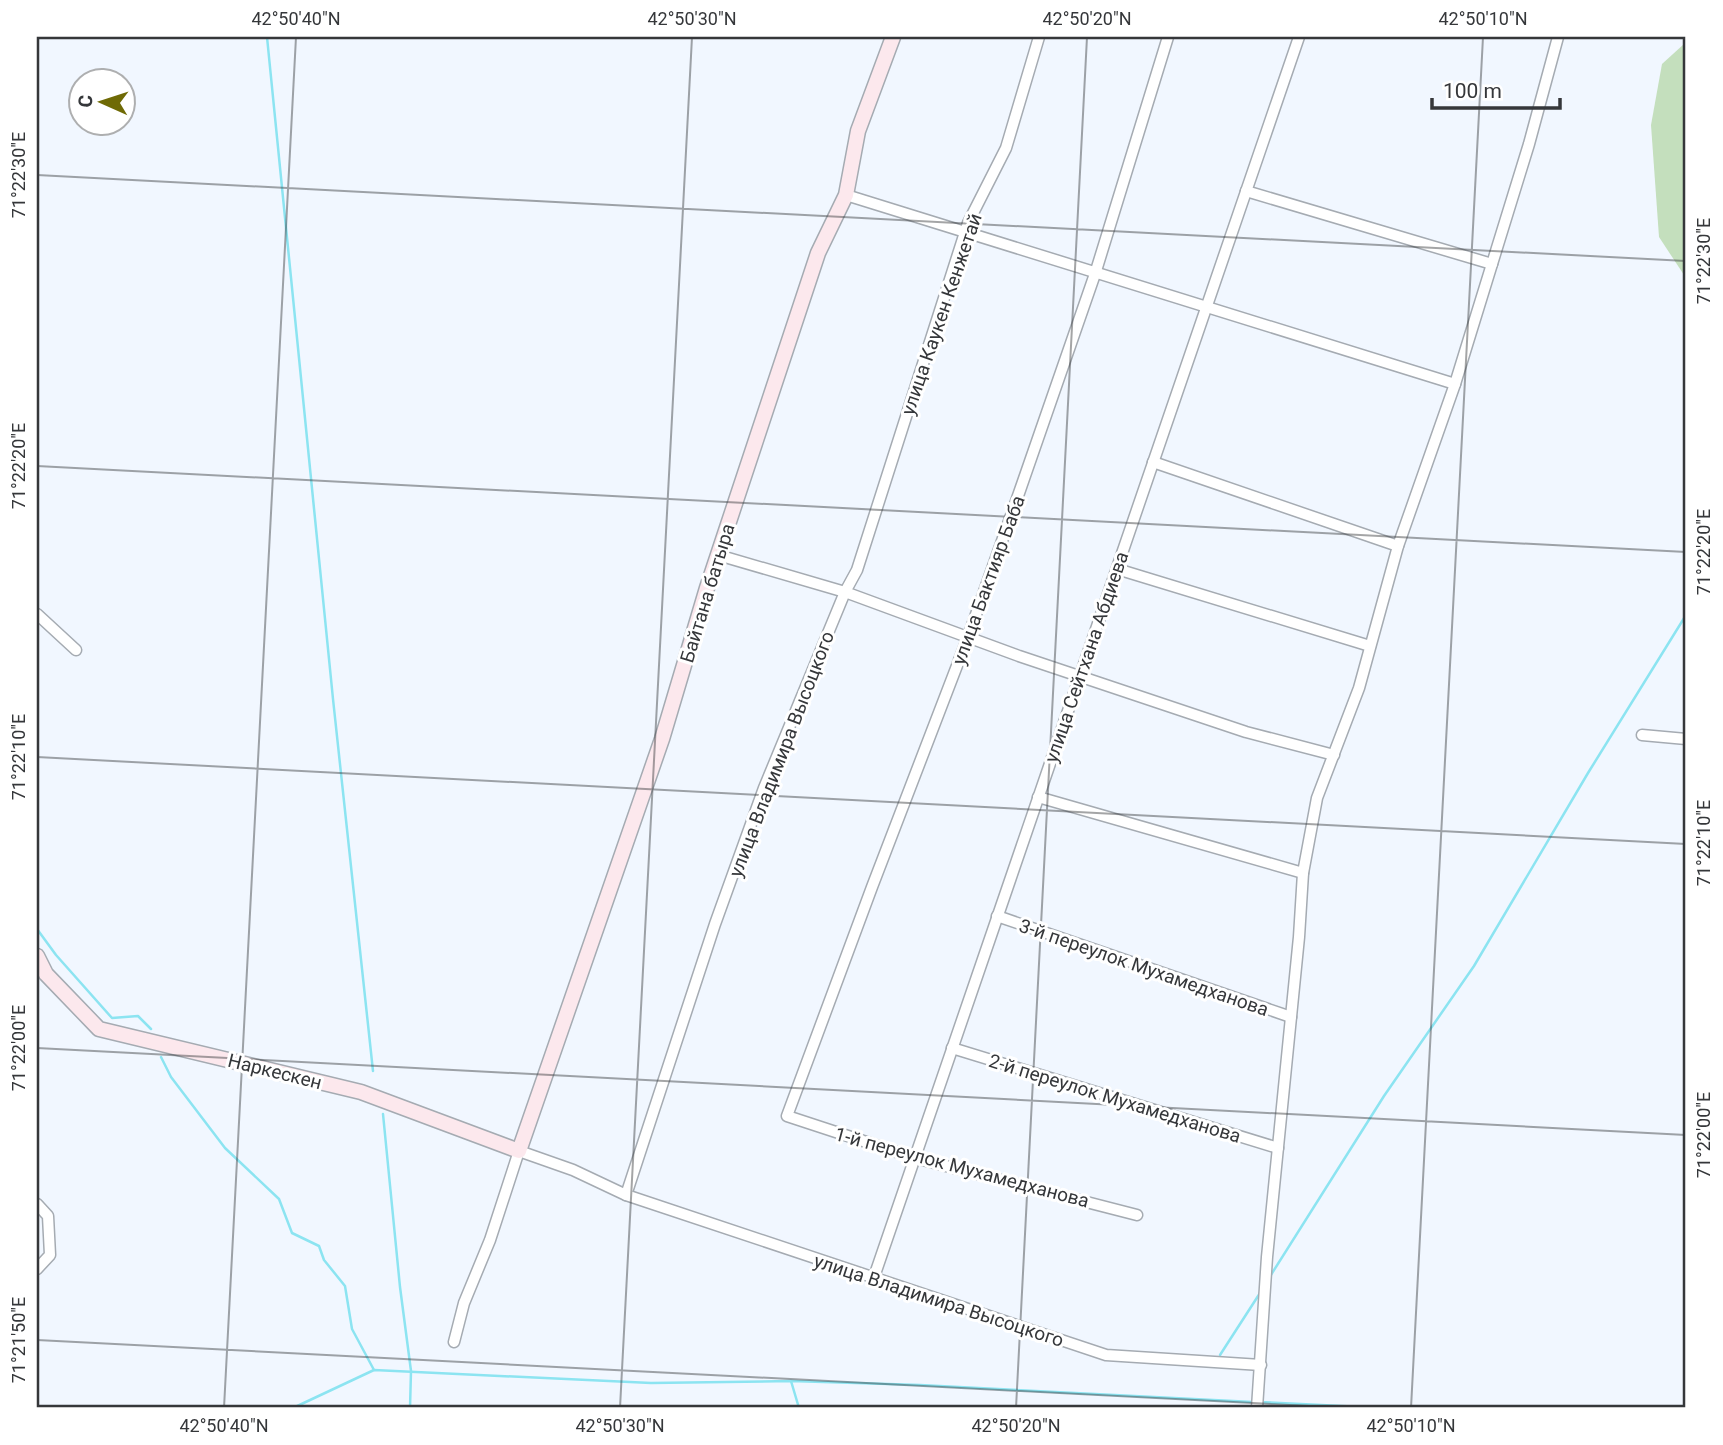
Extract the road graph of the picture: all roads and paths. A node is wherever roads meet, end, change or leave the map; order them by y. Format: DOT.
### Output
graph roads {
  1 [pos="893,37"];
  2 [pos="1039,37"];
  3 [pos="1168,37"];
  4 [pos="1299,37"];
  5 [pos="1558,37"];
  6 [pos="1246,191"];
  7 [pos="846,195"];
  8 [pos="965,233"];
  9 [pos="1492,264"];
  10 [pos="1095,274"];
  11 [pos="1206,308"];
  12 [pos="1455,384"];
  13 [pos="1153,462"];
  14 [pos="1398,547"];
  15 [pos="718,555"];
  16 [pos="1117,569"];
  17 [pos="845,592"];
  18 [pos="37,614"];
  19 [pos="968,637"];
  20 [pos="1370,646"];
  21 [pos="76,650"];
  22 [pos="1079,677"];
  23 [pos="1642,736"];
  24 [pos="1686,738"];
  25 [pos="1334,755"];
  26 [pos="1038,797"];
  27 [pos="1303,873"];
  28 [pos="997,916"];
  29 [pos="37,956"];
  30 [pos="42,978"];
  31 [pos="1291,1017"];
  32 [pos="952,1048"];
  33 [pos="788,1116"];
  34 [pos="1278,1148"];
  35 [pos="519,1151"];
  36 [pos="915,1157"];
  37 [pos="626,1195"];
  38 [pos="37,1204"];
  39 [pos="1137,1215"];
  40 [pos="37,1269"];
  41 [pos="874,1277"];
  42 [pos="454,1342"];
  43 [pos="1261,1365"];
  44 [pos="1257,1408"];
  1 -- 7 [label="street, Байтана батыра"];
  2 -- 8 [label="street, улица Каукен Кенжетай"];
  3 -- 10 [label="street, улица Бактияр Баба"];
  4 -- 6 [label="street, улица Сейтхана Абдиева"];
  5 -- 9 [label="street"];
  6 -- 9 [label="street"];
  6 -- 11 [label="street, улица Сейтхана Абдиева"];
  7 -- 8 [label="street"];
  7 -- 15 [label="street, Байтана батыра"];
  8 -- 10 [label="street"];
  8 -- 17 [label="street, улица Каукен Кенжетай"];
  9 -- 12 [label="street"];
  10 -- 11 [label="street"];
  10 -- 19 [label="street, улица Бактияр Баба"];
  11 -- 12 [label="street"];
  11 -- 13 [label="street, улица Сейтхана Абдиева"];
  12 -- 14 [label="street"];
  13 -- 14 [label="street"];
  13 -- 16 [label="street, улица Сейтхана Абдиева"];
  14 -- 20 [label="street"];
  15 -- 17 [label="street"];
  15 -- 35 [label="street, Байтана батыра"];
  16 -- 20 [label="street"];
  16 -- 22 [label="street, улица Сейтхана Абдиева"];
  17 -- 19 [label="street"];
  17 -- 37 [label="street, улица Владимира Высоцкого"];
  18 -- 21 [label="street"];
  19 -- 22 [label="street"];
  19 -- 33 [label="street, улица Бактияр Баба"];
  20 -- 25 [label="street"];
  22 -- 25 [label="street"];
  22 -- 26 [label="street, улица Сейтхана Абдиева"];
  23 -- 24 [label="street"];
  25 -- 27 [label="street"];
  26 -- 27 [label="street"];
  26 -- 28 [label="street, улица Сейтхана Абдиева"];
  27 -- 31 [label="street"];
  28 -- 31 [label="street, 3-й переулок Мухамедханова"];
  28 -- 32 [label="street, улица Сейтхана Абдиева"];
  29 -- 30 [label="street, Наркескен"];
  30 -- 35 [label="street, Наркескен"];
  31 -- 34 [label="street"];
  32 -- 34 [label="street, 2-й переулок Мухамедханова"];
  32 -- 36 [label="street, улица Сейтхана Абдиева"];
  33 -- 36 [label="street, 1-й переулок Мухамедханова"];
  34 -- 43 [label="street"];
  35 -- 37 [label="street, улица Владимира Высоцкого"];
  35 -- 42 [label="street"];
  36 -- 39 [label="street, 1-й переулок Мухамедханова"];
  36 -- 41 [label="street, улица Сейтхана Абдиева"];
  37 -- 41 [label="street, улица Владимира Высоцкого"];
  38 -- 40 [label="street"];
  41 -- 43 [label="street, улица Владимира Высоцкого"];
  43 -- 44 [label="street"];
}
